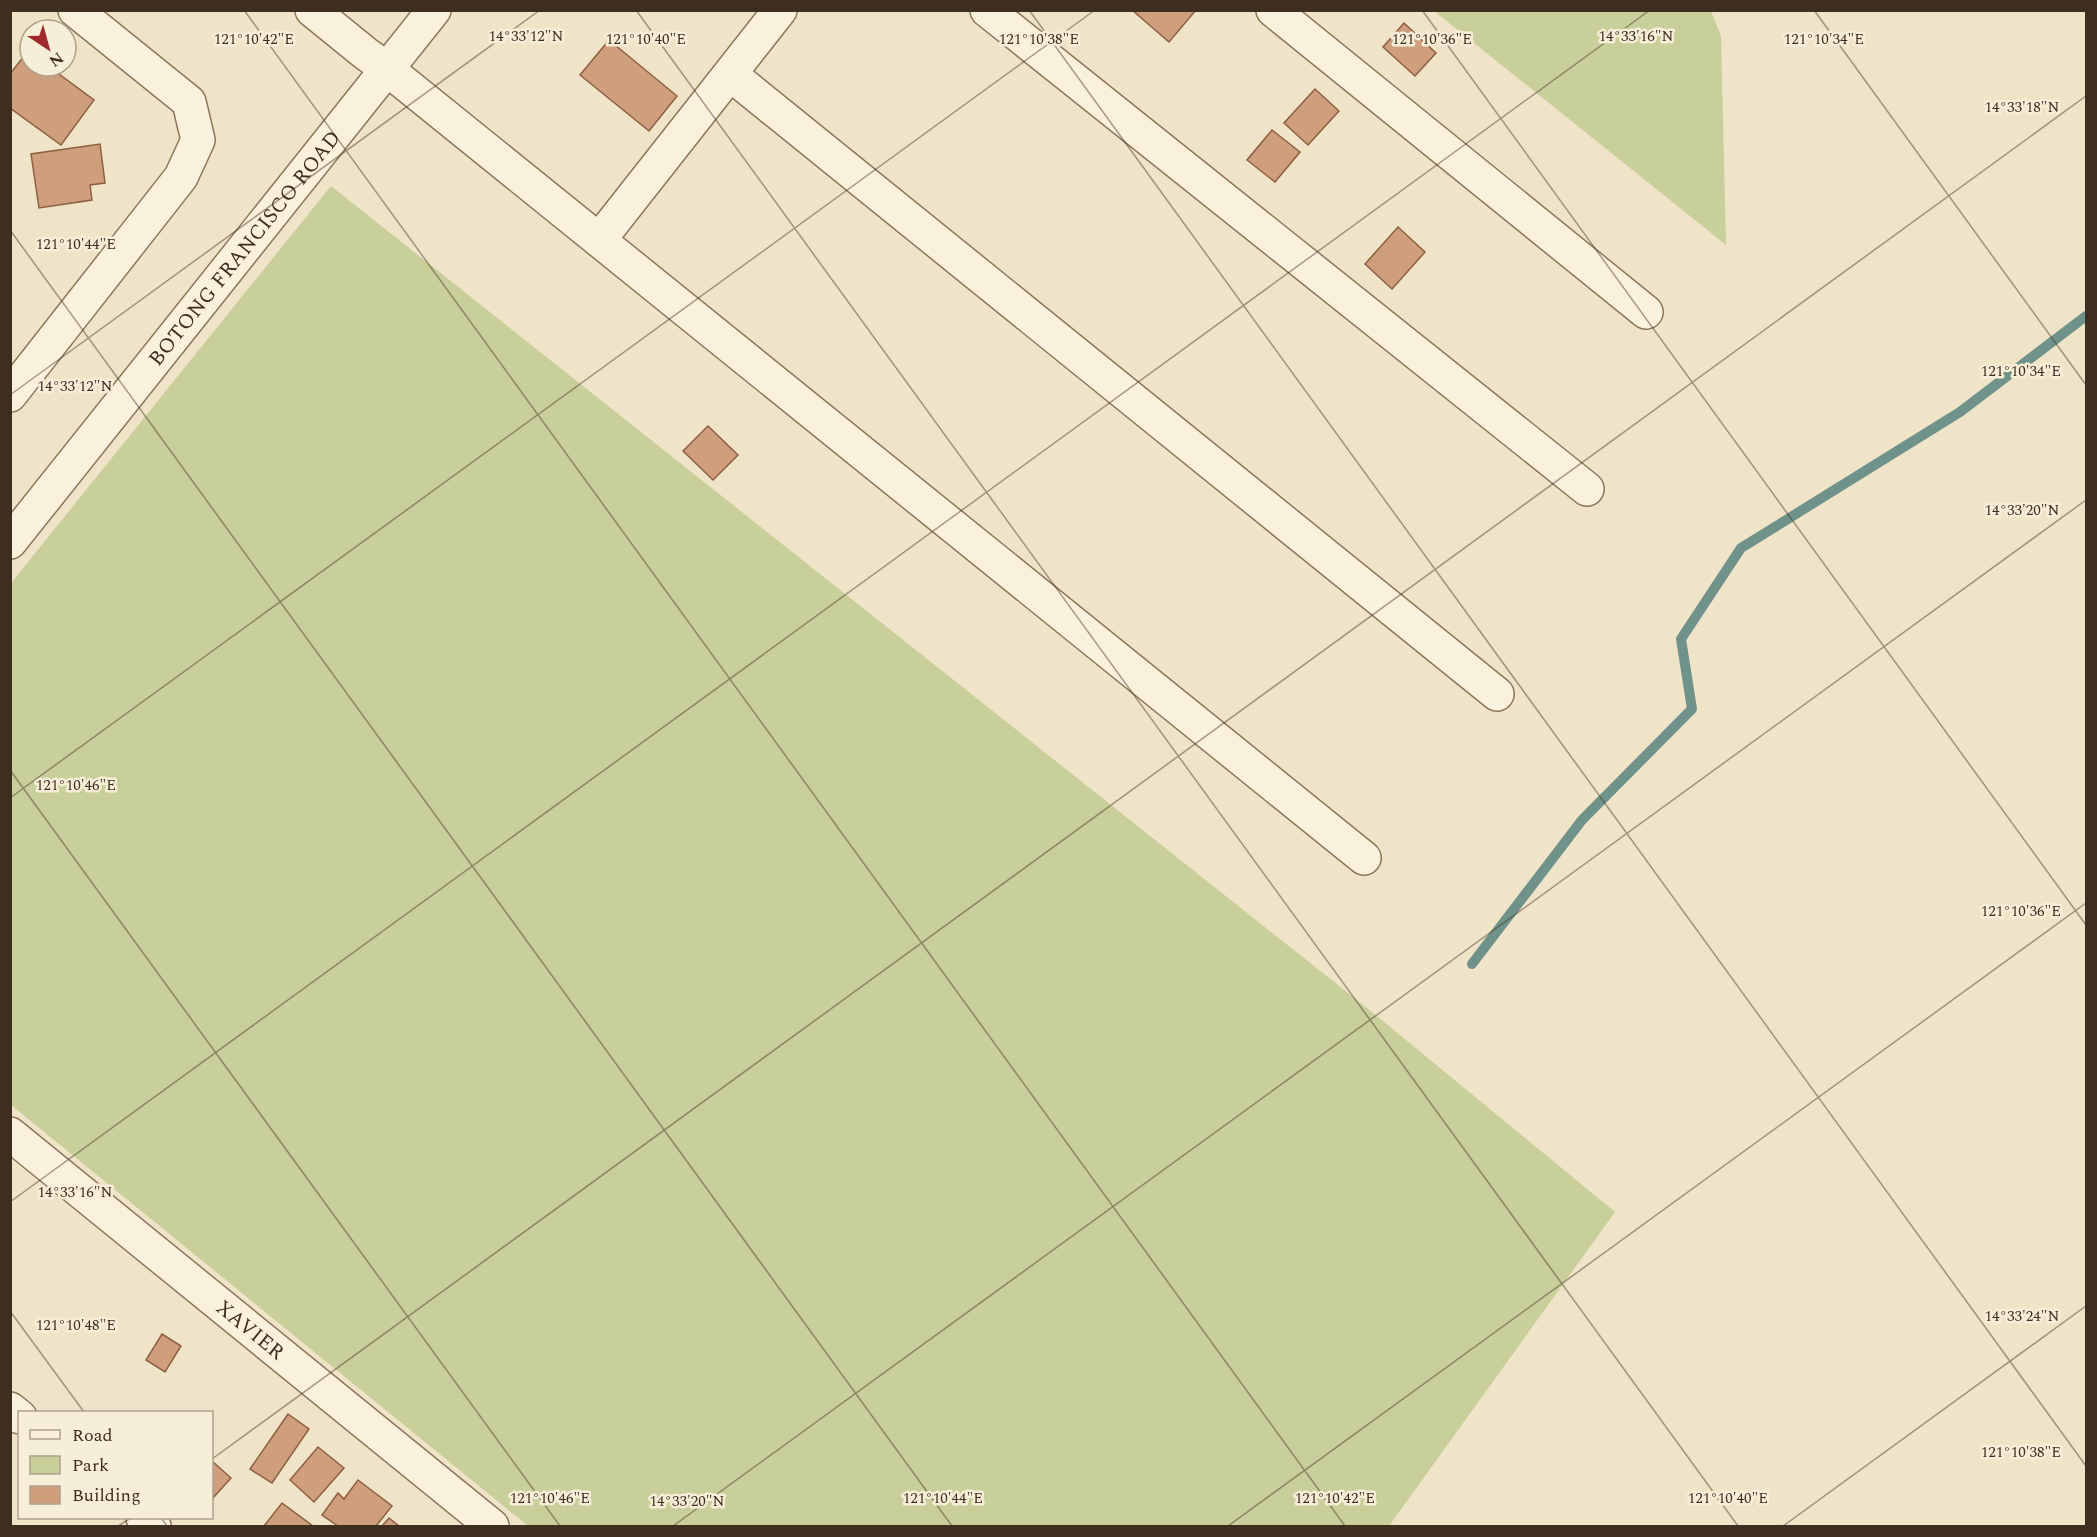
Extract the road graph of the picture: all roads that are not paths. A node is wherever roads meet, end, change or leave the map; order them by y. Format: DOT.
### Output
graph roads {
  1 [pos="75,10"];
  2 [pos="312,10"];
  3 [pos="434,10"];
  4 [pos="780,10"];
  5 [pos="987,10"];
  6 [pos="1273,10"];
  7 [pos="387,69"];
  8 [pos="730,74"];
  9 [pos="599,240"];
  10 [pos="1646,312"];
  11 [pos="10,395"];
  12 [pos="1587,489"];
  13 [pos="10,542"];
  14 [pos="1497,694"];
  15 [pos="1364,858"];
  16 [pos="10,1134"];
  17 [pos="492,1527"];
  1 -- 11 [label="street"];
  2 -- 7 [label="street"];
  3 -- 7 [label="street, BOTONG FRANCISCO ROAD"];
  4 -- 8 [label="street"];
  5 -- 12 [label="street"];
  6 -- 10 [label="street"];
  7 -- 9 [label="street"];
  7 -- 13 [label="street, BOTONG FRANCISCO ROAD"];
  8 -- 9 [label="street"];
  8 -- 14 [label="street"];
  9 -- 15 [label="street"];
  16 -- 17 [label="street, XAVIER"];
}
